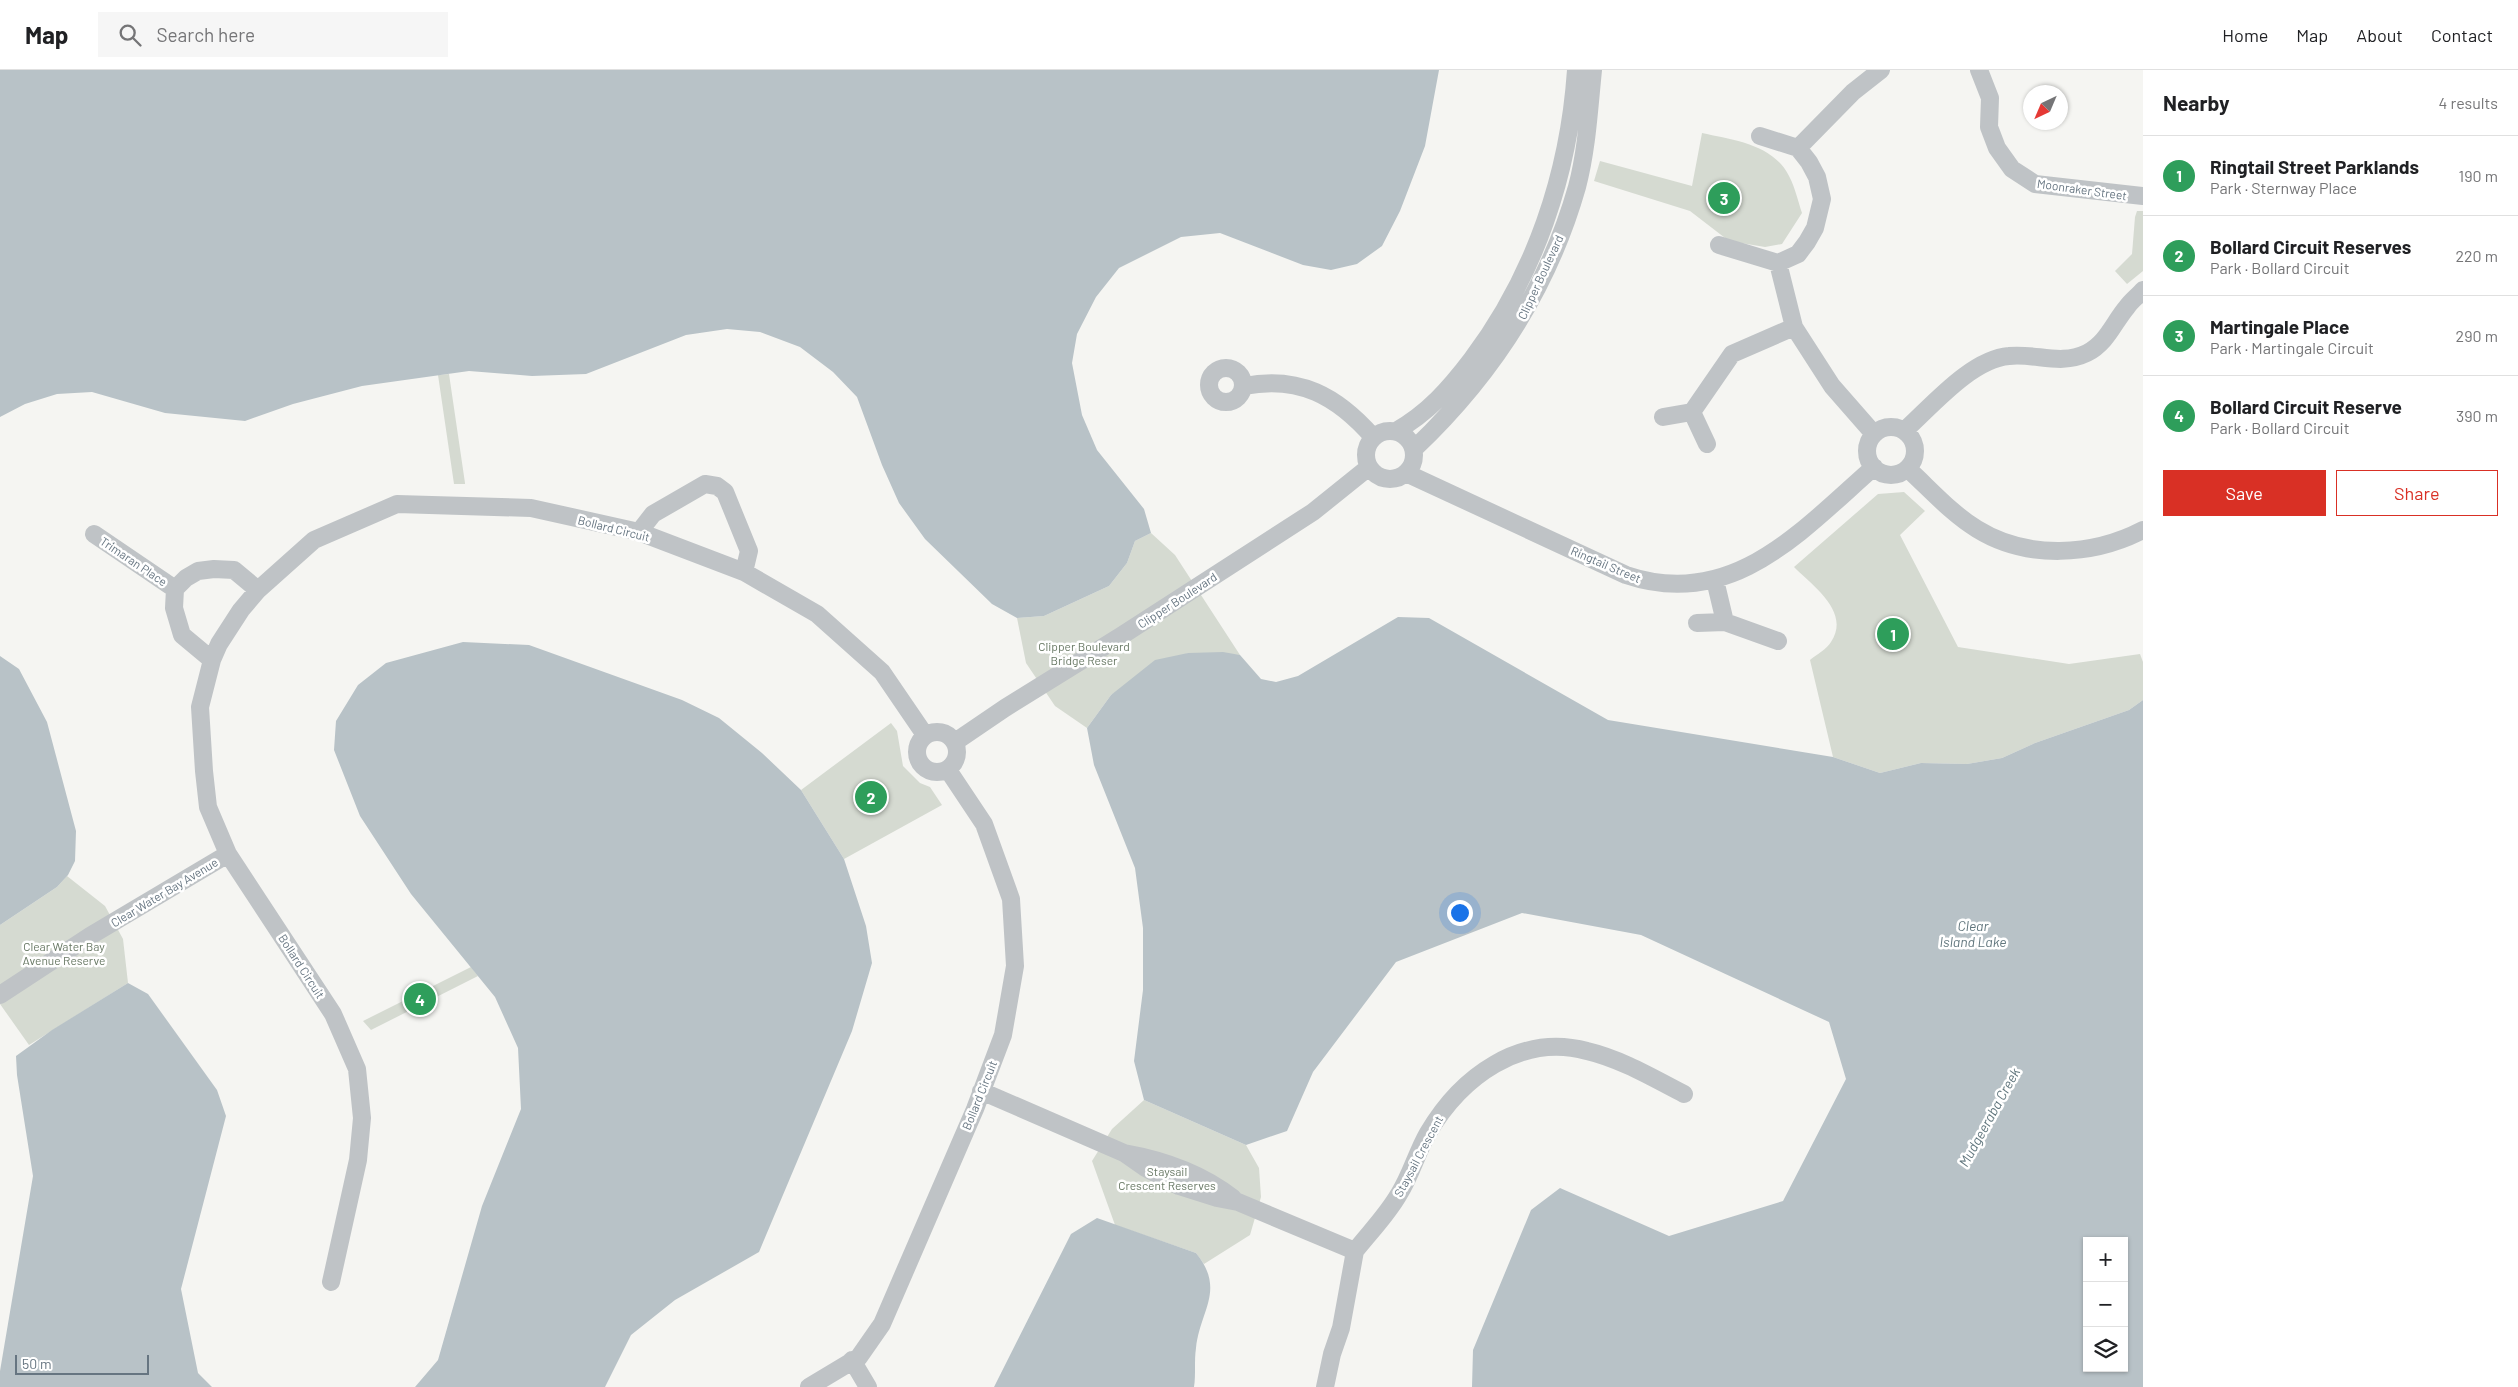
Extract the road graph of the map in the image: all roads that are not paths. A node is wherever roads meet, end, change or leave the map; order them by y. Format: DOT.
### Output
graph roads {
  1 [pos="1576,70"];
  2 [pos="1593,70"];
  3 [pos="1881,70"];
  4 [pos="1979,70"];
  5 [pos="1760,136"];
  6 [pos="1798,148"];
  7 [pos="2143,196"];
  8 [pos="1719,245"];
  9 [pos="1778,263"];
  10 [pos="2143,290"];
  11 [pos="1794,327"];
  12 [pos="1244,386"];
  13 [pos="1692,412"];
  14 [pos="1663,417"];
  15 [pos="1396,431"];
  16 [pos="1904,431"];
  17 [pos="1874,434"];
  18 [pos="1373,437"];
  19 [pos="1707,444"];
  20 [pos="1414,449"];
  21 [pos="1369,467"];
  22 [pos="1874,467"];
  23 [pos="1908,469"];
  24 [pos="1406,473"];
  25 [pos="2143,530"];
  26 [pos="639,532"];
  27 [pos="94,534"];
  28 [pos="744,572"];
  29 [pos="1716,580"];
  30 [pos="175,589"];
  31 [pos="258,590"];
  32 [pos="1725,622"];
  33 [pos="1697,623"];
  34 [pos="1778,642"];
  35 [pos="212,660"];
  36 [pos="925,735"];
  37 [pos="955,742"];
  38 [pos="948,770"];
  39 [pos="228,854"];
  40 [pos="0,995"];
  41 [pos="981,1091"];
  42 [pos="1684,1094"];
  43 [pos="1355,1251"];
  44 [pos="331,1282"];
  45 [pos="852,1360"];
  46 [pos="809,1387"];
  47 [pos="868,1387"];
  48 [pos="1325,1387"];
  1 -- 15 [label="street, Clipper Boulevard"];
  2 -- 20 [label="street, Clipper Boulevard"];
  3 -- 6 [label="street"];
  4 -- 7 [label="street, Moonraker Street"];
  5 -- 6 [label="street"];
  6 -- 9 [label="street"];
  8 -- 9 [label="street"];
  9 -- 11 [label="street"];
  10 -- 16 [label="street"];
  11 -- 13 [label="street"];
  11 -- 17 [label="street"];
  12 -- 18 [label="street"];
  13 -- 14 [label="street"];
  13 -- 19 [label="street"];
  15 -- 18 [label="street"];
  15 -- 20 [label="street"];
  16 -- 17 [label="street"];
  16 -- 23 [label="street"];
  17 -- 22 [label="street"];
  18 -- 21 [label="street"];
  20 -- 24 [label="street"];
  21 -- 24 [label="street"];
  21 -- 37 [label="street, Clipper Boulevard"];
  22 -- 23 [label="street"];
  22 -- 29 [label="street, Ringtail Street"];
  23 -- 25 [label="street"];
  24 -- 29 [label="street, Ringtail Street"];
  26 -- 28 [label="street, Bollard Circuit"];
  26 -- 28 [label="street"];
  26 -- 31 [label="street, Bollard Circuit"];
  27 -- 30 [label="street, Trimaran Place"];
  28 -- 36 [label="street, Bollard Circuit"];
  29 -- 32 [label="street"];
  30 -- 31 [label="street"];
  30 -- 35 [label="street"];
  31 -- 35 [label="street, Bollard Circuit"];
  32 -- 33 [label="street"];
  32 -- 34 [label="street"];
  35 -- 39 [label="street, Bollard Circuit"];
  36 -- 37 [label="street"];
  36 -- 38 [label="street"];
  37 -- 38 [label="street"];
  38 -- 41 [label="street, Bollard Circuit"];
  39 -- 40 [label="street, Clear Water Bay Avenue"];
  39 -- 44 [label="street, Bollard Circuit"];
  41 -- 43 [label="street"];
  41 -- 45 [label="street, Bollard Circuit"];
  42 -- 43 [label="street, Staysail Crescent"];
  43 -- 48 [label="street"];
  45 -- 46 [label="street, Bollard Circuit"];
  45 -- 47 [label="street"];
}
